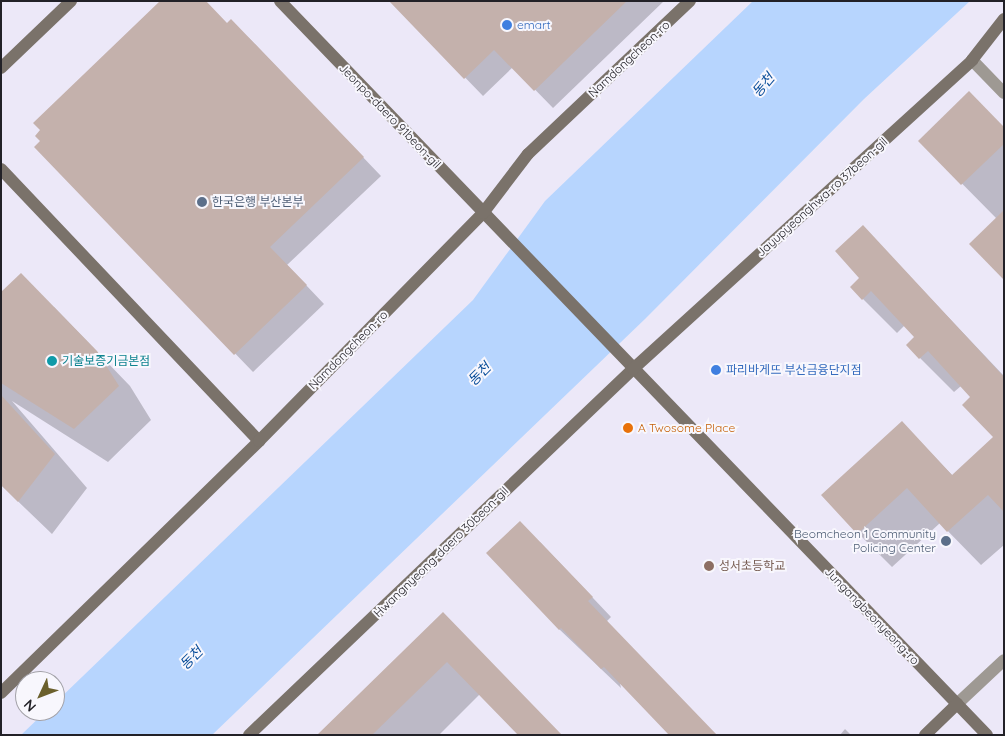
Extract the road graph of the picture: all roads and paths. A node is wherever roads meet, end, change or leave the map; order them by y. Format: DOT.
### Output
graph roads {
  1 [pos="71,1"];
  2 [pos="280,1"];
  3 [pos="690,1"];
  4 [pos="1004,19"];
  5 [pos="972,60"];
  6 [pos="1,68"];
  7 [pos="1004,93"];
  8 [pos="1,168"];
  9 [pos="483,213"];
  10 [pos="500,231"];
  11 [pos="633,369"];
  12 [pos="259,441"];
  13 [pos="1004,660"];
  14 [pos="1,693"];
  15 [pos="957,704"];
  16 [pos="249,735"];
  17 [pos="925,735"];
  18 [pos="987,735"];
  1 -- 6 [label="street"];
  2 -- 9 [label="street, Jeonpo-daero 91beon-gil"];
  3 -- 9 [label="street, Namdongcheon-ro"];
  4 -- 5 [label="street, Jayupyeonghwa-ro 37beon-gil"];
  5 -- 7 [label="street"];
  5 -- 11 [label="street, Jayupyeonghwa-ro 37beon-gil"];
  8 -- 12 [label="street"];
  9 -- 10 [label="street, Jeonpo-daero 91beon-gil"];
  9 -- 12 [label="street, Namdongcheon-ro"];
  10 -- 11 [label="street, Jungangbeonyeong-ro"];
  11 -- 15 [label="street, Jungangbeonyeong-ro"];
  11 -- 16 [label="street, Hwangnyeong-daero 30beon-gil"];
  12 -- 14 [label="street, Namdongcheon-ro"];
  13 -- 15 [label="street"];
  15 -- 17 [label="street"];
  15 -- 18 [label="street, Jungangbeonyeong-ro"];
}
